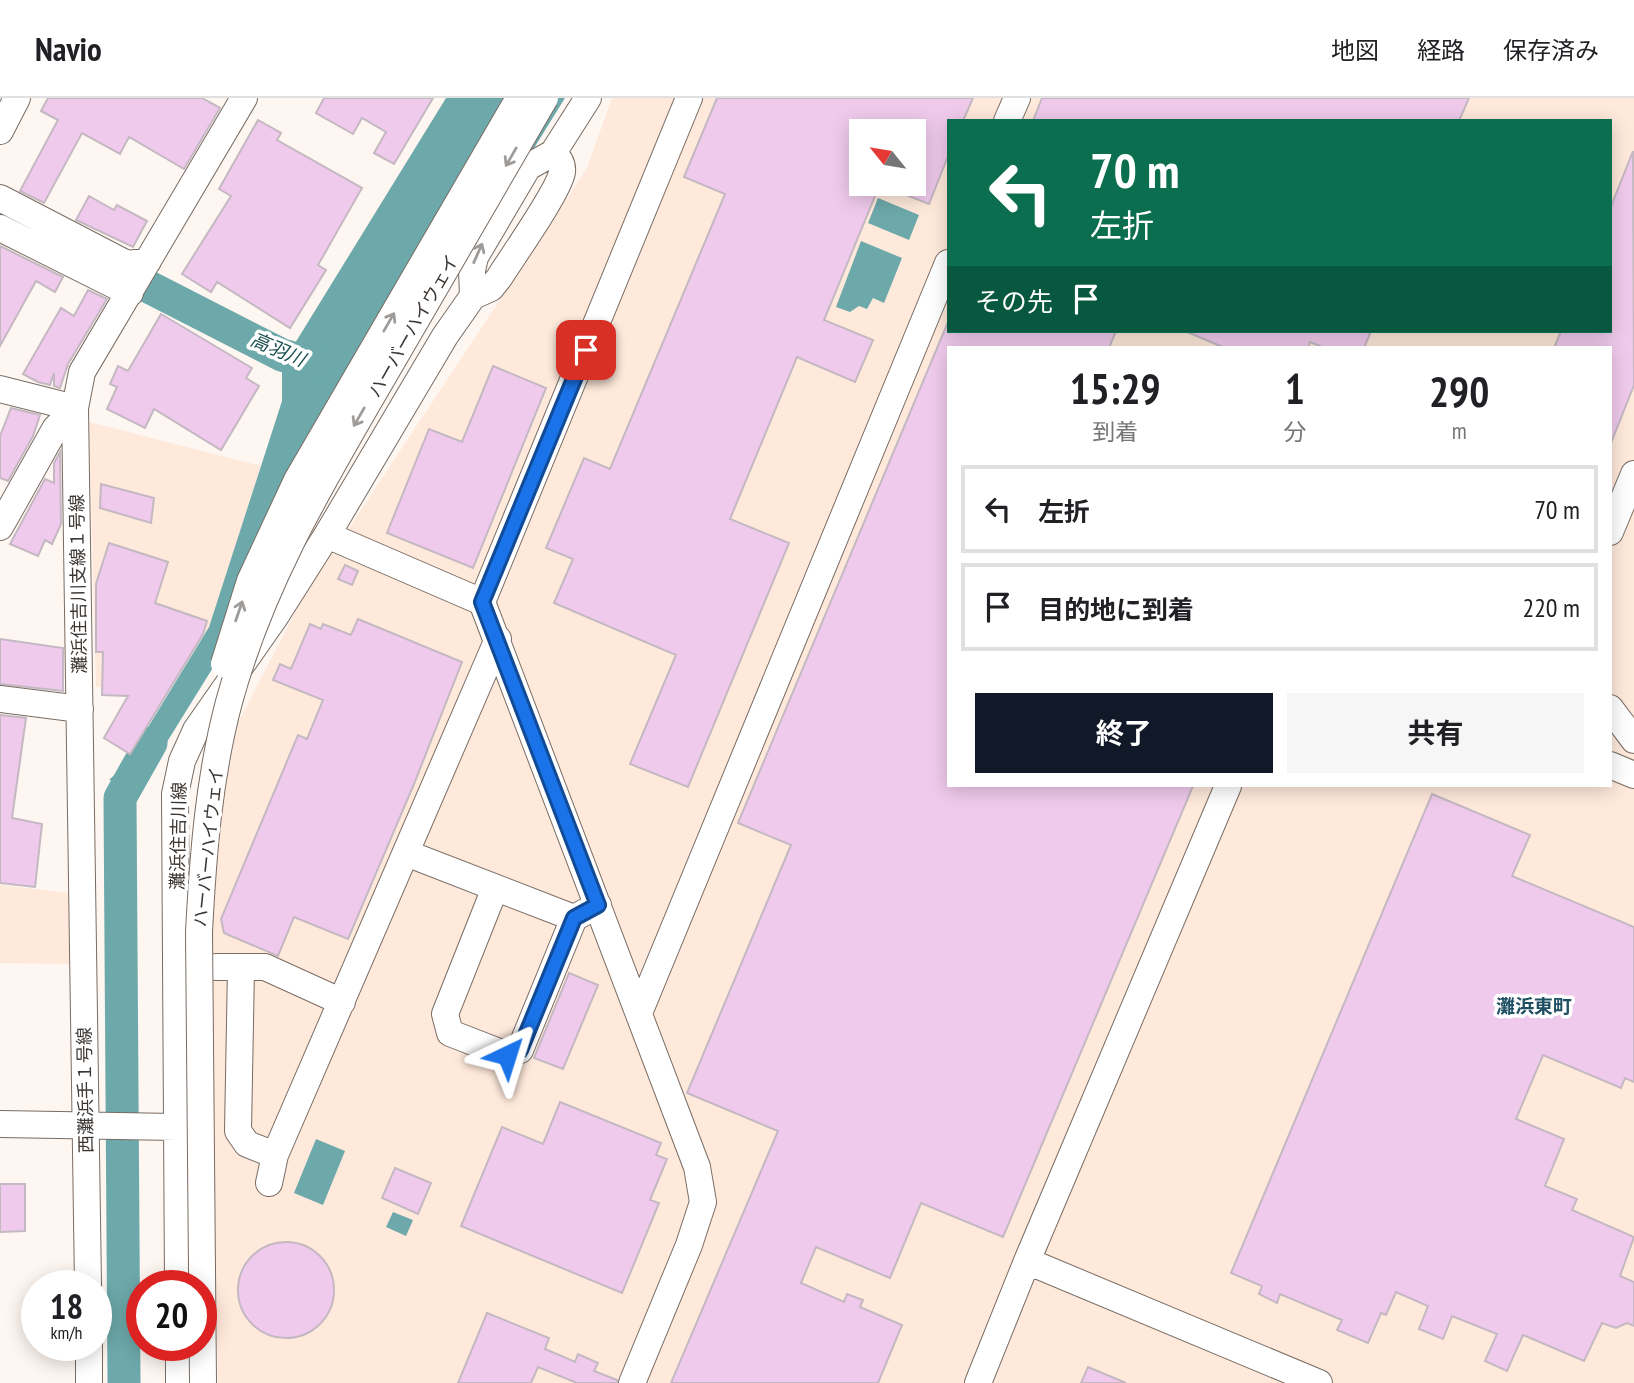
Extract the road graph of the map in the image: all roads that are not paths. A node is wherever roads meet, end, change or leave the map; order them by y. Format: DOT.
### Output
graph roads {
  1 [pos="17,98"];
  2 [pos="244,98"];
  3 [pos="519,98"];
  4 [pos="575,98"];
  5 [pos="587,98"];
  6 [pos="689,98"];
  7 [pos="1017,98"];
  8 [pos="541,105"];
  9 [pos="1008,119"];
  10 [pos="1,126"];
  11 [pos="553,153"];
  12 [pos="0,198"];
  13 [pos="0,228"];
  14 [pos="947,265"];
  15 [pos="138,279"];
  16 [pos="0,389"];
  17 [pos="75,408"];
  18 [pos="1634,474"];
  19 [pos="0,527"];
  20 [pos="1612,528"];
  21 [pos="327,535"];
  22 [pos="482,602"];
  23 [pos="498,639"];
  24 [pos="0,699"];
  25 [pos="80,709"];
  26 [pos="1612,711"];
  27 [pos="1634,740"];
  28 [pos="1612,766"];
  29 [pos="1634,775"];
  30 [pos="1228,787"];
  31 [pos="406,853"];
  32 [pos="495,888"];
  33 [pos="82,894"];
  34 [pos="598,905"];
  35 [pos="574,918"];
  36 [pos="342,1002"];
  37 [pos="639,1013"];
  38 [pos="0,1124"];
  39 [pos="110,1127"];
  40 [pos="176,1127"];
  41 [pos="275,1155"];
  42 [pos="269,1182"];
  43 [pos="1027,1261"];
  44 [pos="90,1270"];
  45 [pos="178,1270"];
  46 [pos="191,1270"];
  47 [pos="89,1361"];
  48 [pos="179,1361"];
  49 [pos="192,1361"];
  50 [pos="89,1383"];
  51 [pos="179,1383"];
  52 [pos="192,1383"];
  53 [pos="203,1383"];
  54 [pos="632,1383"];
  55 [pos="978,1383"];
  56 [pos="1319,1383"];
  1 -- 10 [label="street"];
  2 -- 15 [label="street, 灘浜住吉川支線１号線"];
  46 -- 3 [label="street, ハーバーハイウェイ, one-way, bridge"];
  4 -- 11 [label="street"];
  5 -- 11 [label="street"];
  6 -- 22 [label="street"];
  7 -- 9 [label="street"];
  8 -- 11 [label="street"];
  8 -- 53 [label="street, ハーバーハイウェイ, one-way, bridge"];
  11 -- 21 [label="street, 灘浜住吉川線"];
  12 -- 15 [label="street"];
  13 -- 15 [label="street"];
  14 -- 37 [label="street"];
  15 -- 17 [label="street, 灘浜住吉川支線１号線"];
  16 -- 17 [label="street"];
  17 -- 19 [label="street"];
  17 -- 25 [label="street, 灘浜住吉川支線１号線"];
  18 -- 20 [label="street"];
  21 -- 22 [label="street"];
  21 -- 40 [label="street, 灘浜住吉川線"];
  22 -- 23 [label="street"];
  23 -- 31 [label="street"];
  23 -- 34 [label="street"];
  24 -- 25 [label="street"];
  25 -- 33 [label="street, 灘浜住吉川支線１号線"];
  26 -- 27 [label="street"];
  28 -- 29 [label="street"];
  30 -- 43 [label="street"];
  31 -- 32 [label="street"];
  31 -- 36 [label="street"];
  32 -- 35 [label="street"];
  32 -- 35 [label="street"];
  33 -- 39 [label="street, 西灘浜手１号線"];
  34 -- 35 [label="street"];
  34 -- 37 [label="street"];
  36 -- 41 [label="street"];
  36 -- 41 [label="street"];
  37 -- 54 [label="street"];
  38 -- 39 [label="street"];
  39 -- 40 [label="street"];
  39 -- 44 [label="street, 西灘浜手１号線"];
  40 -- 45 [label="street, 灘浜住吉川線"];
  41 -- 42 [label="street"];
  43 -- 55 [label="street"];
  43 -- 56 [label="street"];
  47 -- 50 [label="street"];
  48 -- 51 [label="street"];
  49 -- 52 [label="street"];
}
